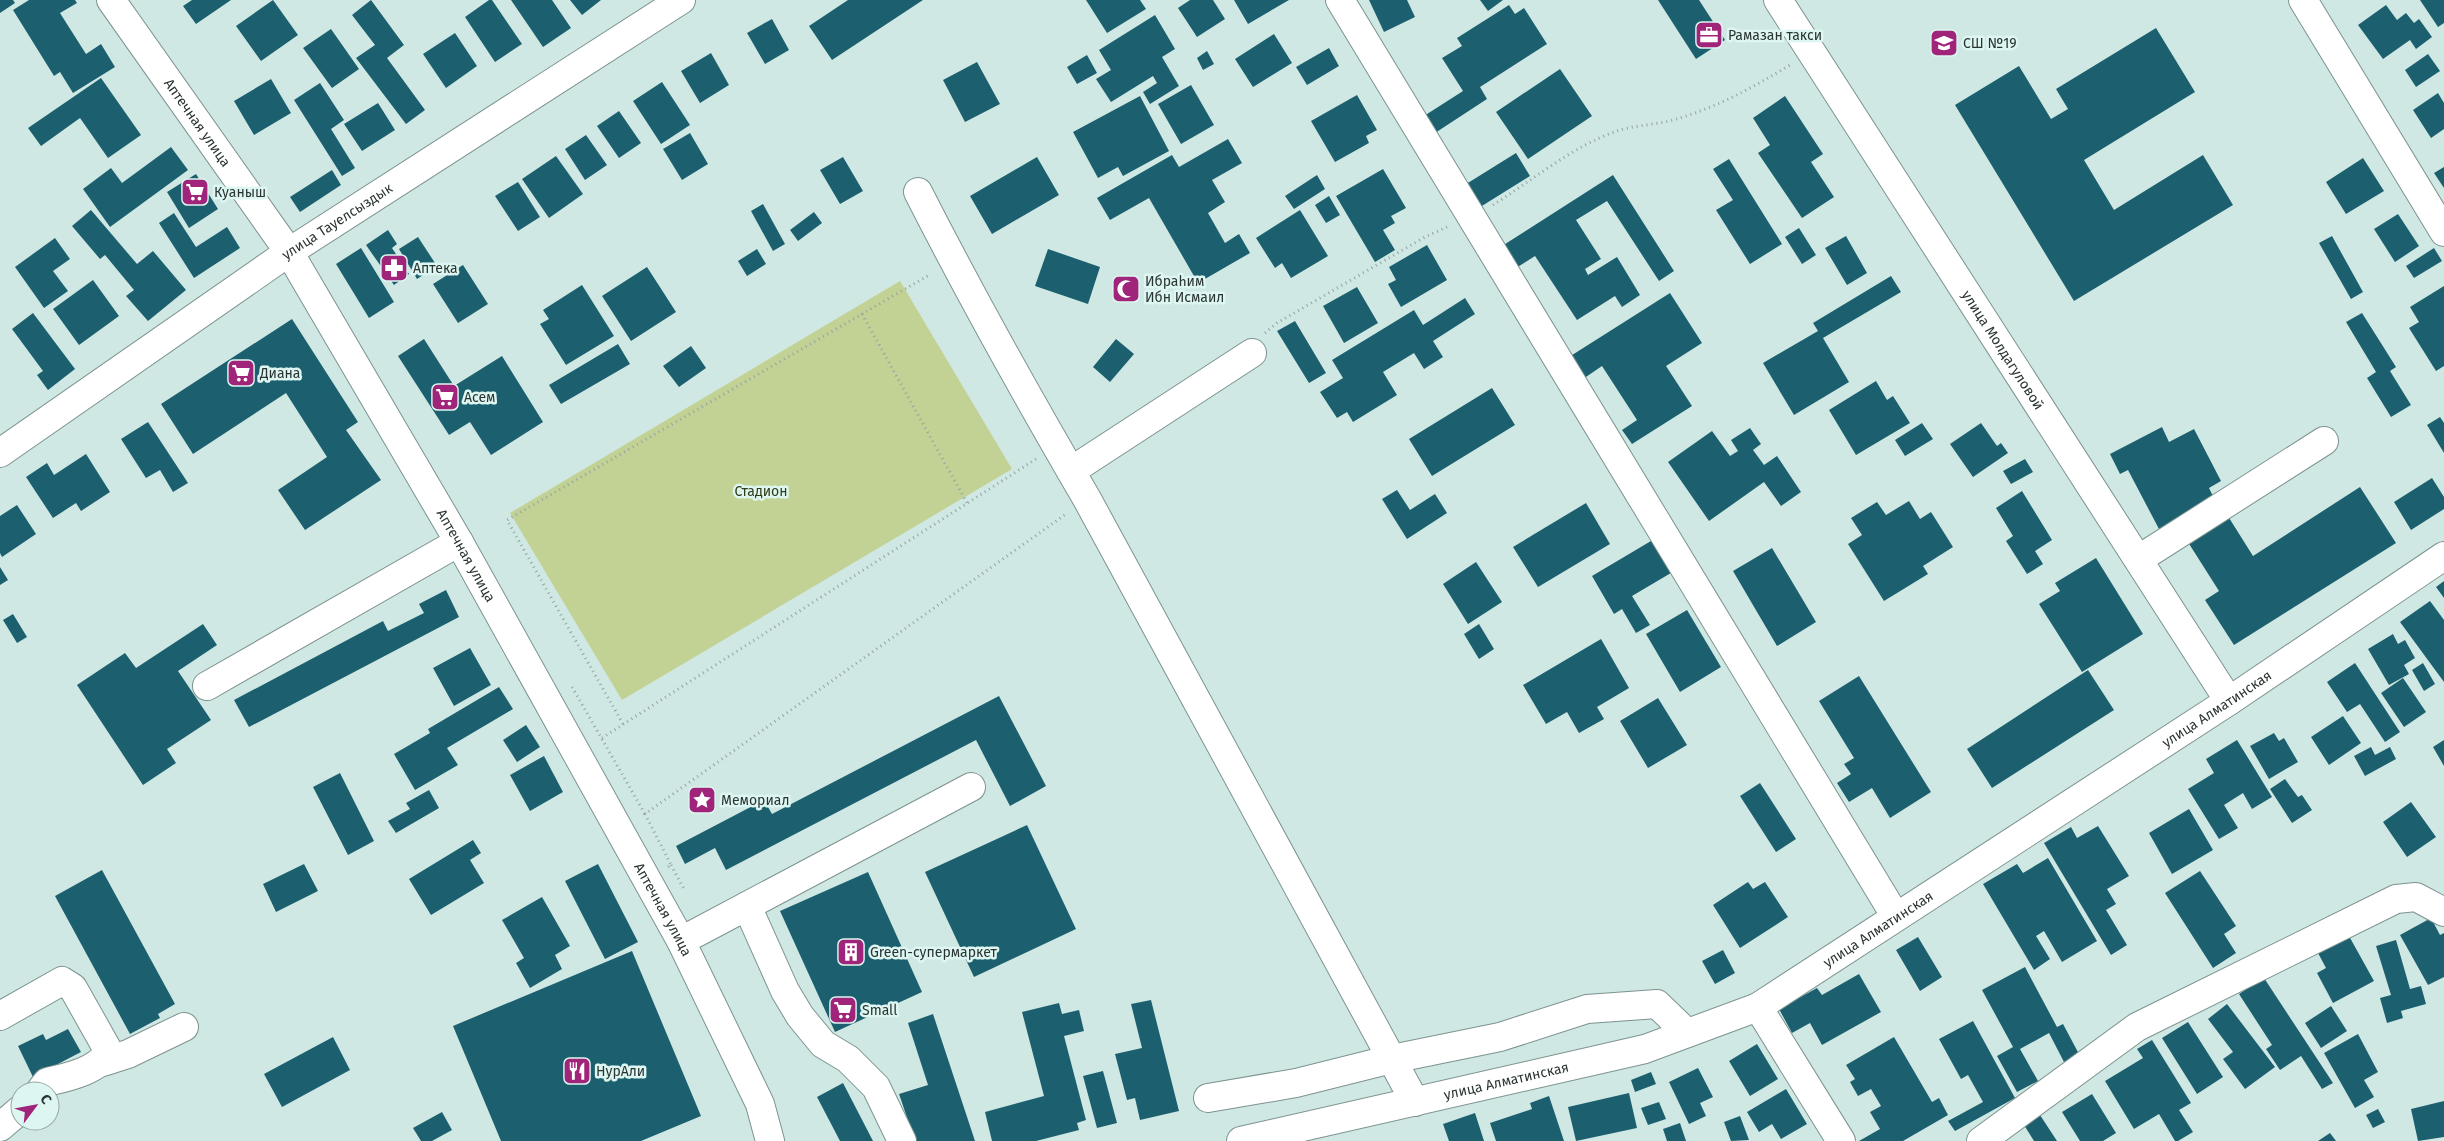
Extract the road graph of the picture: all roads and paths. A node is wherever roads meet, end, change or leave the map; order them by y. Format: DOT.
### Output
graph roads {
  1 [pos="111,0"];
  2 [pos="681,0"];
  3 [pos="1340,0"];
  4 [pos="1778,0"];
  5 [pos="2303,0"];
  6 [pos="1812,52"];
  7 [pos="918,192"];
  8 [pos="1472,219"];
  9 [pos="2444,232"];
  10 [pos="289,252"];
  11 [pos="953,261"];
  12 [pos="862,314"];
  13 [pos="1252,353"];
  14 [pos="2324,441"];
  15 [pos="1055,446"];
  16 [pos="0,453"];
  17 [pos="1071,471"];
  18 [pos="1087,499"];
  19 [pos="967,503"];
  20 [pos="459,542"];
  21 [pos="2444,556"];
  22 [pos="2139,559"];
  23 [pos="207,686"];
  24 [pos="2229,701"];
  25 [pos="623,724"];
  26 [pos="602,738"];
  27 [pos="972,787"];
  28 [pos="647,880"];
  29 [pos="747,906"];
  30 [pos="2444,912"];
  31 [pos="1896,917"];
  32 [pos="681,941"];
  33 [pos="1758,1007"];
  34 [pos="0,1016"];
  35 [pos="184,1027"];
  36 [pos="1687,1034"];
  37 [pos="1392,1059"];
  38 [pos="103,1062"];
  39 [pos="52,1081"];
  40 [pos="1208,1098"];
  41 [pos="1415,1102"];
  42 [pos="10,1118"];
  43 [pos="0,1127"];
  44 [pos="770,1141"];
  45 [pos="902,1141"];
  46 [pos="1241,1141"];
  47 [pos="1841,1141"];
  48 [pos="1981,1141"];
  1 -- 10 [label="street, Аптечная улица"];
  2 -- 10 [label="street, улица Тауелсыздык"];
  3 -- 8 [label="street"];
  4 -- 6 [label="street, улица Молдагуловой"];
  5 -- 9 [label="street"];
  6 -- 8 [label="path"];
  6 -- 22 [label="street, улица Молдагуловой"];
  7 -- 11 [label="street"];
  8 -- 13 [label="path"];
  8 -- 31 [label="street"];
  10 -- 16 [label="street, улица Тауелсыздык"];
  10 -- 20 [label="street, Аптечная улица"];
  11 -- 12 [label="path"];
  11 -- 15 [label="street"];
  12 -- 19 [label="path"];
  12 -- 25 [label="path"];
  13 -- 17 [label="street"];
  14 -- 22 [label="street"];
  15 -- 17 [label="street"];
  15 -- 19 [label="path"];
  17 -- 18 [label="street"];
  18 -- 28 [label="path"];
  18 -- 37 [label="street"];
  19 -- 25 [label="path"];
  20 -- 23 [label="street"];
  20 -- 28 [label="street, Аптечная улица"];
  21 -- 24 [label="street, улица Алматинская"];
  22 -- 24 [label="street, улица Молдагуловой"];
  24 -- 31 [label="street, улица Алматинская"];
  25 -- 26 [label="path"];
  27 -- 29 [label="street"];
  28 -- 32 [label="street, Аптечная улица"];
  29 -- 32 [label="street"];
  29 -- 45 [label="street"];
  30 -- 48 [label="street"];
  31 -- 33 [label="street, улица Алматинская"];
  32 -- 44 [label="street, Аптечная улица"];
  33 -- 36 [label="street, улица Алматинская"];
  33 -- 47 [label="street"];
  34 -- 38 [label="street"];
  35 -- 38 [label="street"];
  36 -- 37 [label="street"];
  36 -- 41 [label="street, улица Алматинская"];
  37 -- 40 [label="street"];
  37 -- 41 [label="street"];
  38 -- 39 [label="street"];
  41 -- 46 [label="street, улица Алматинская"];
  42 -- 43 [label="street"];
}
